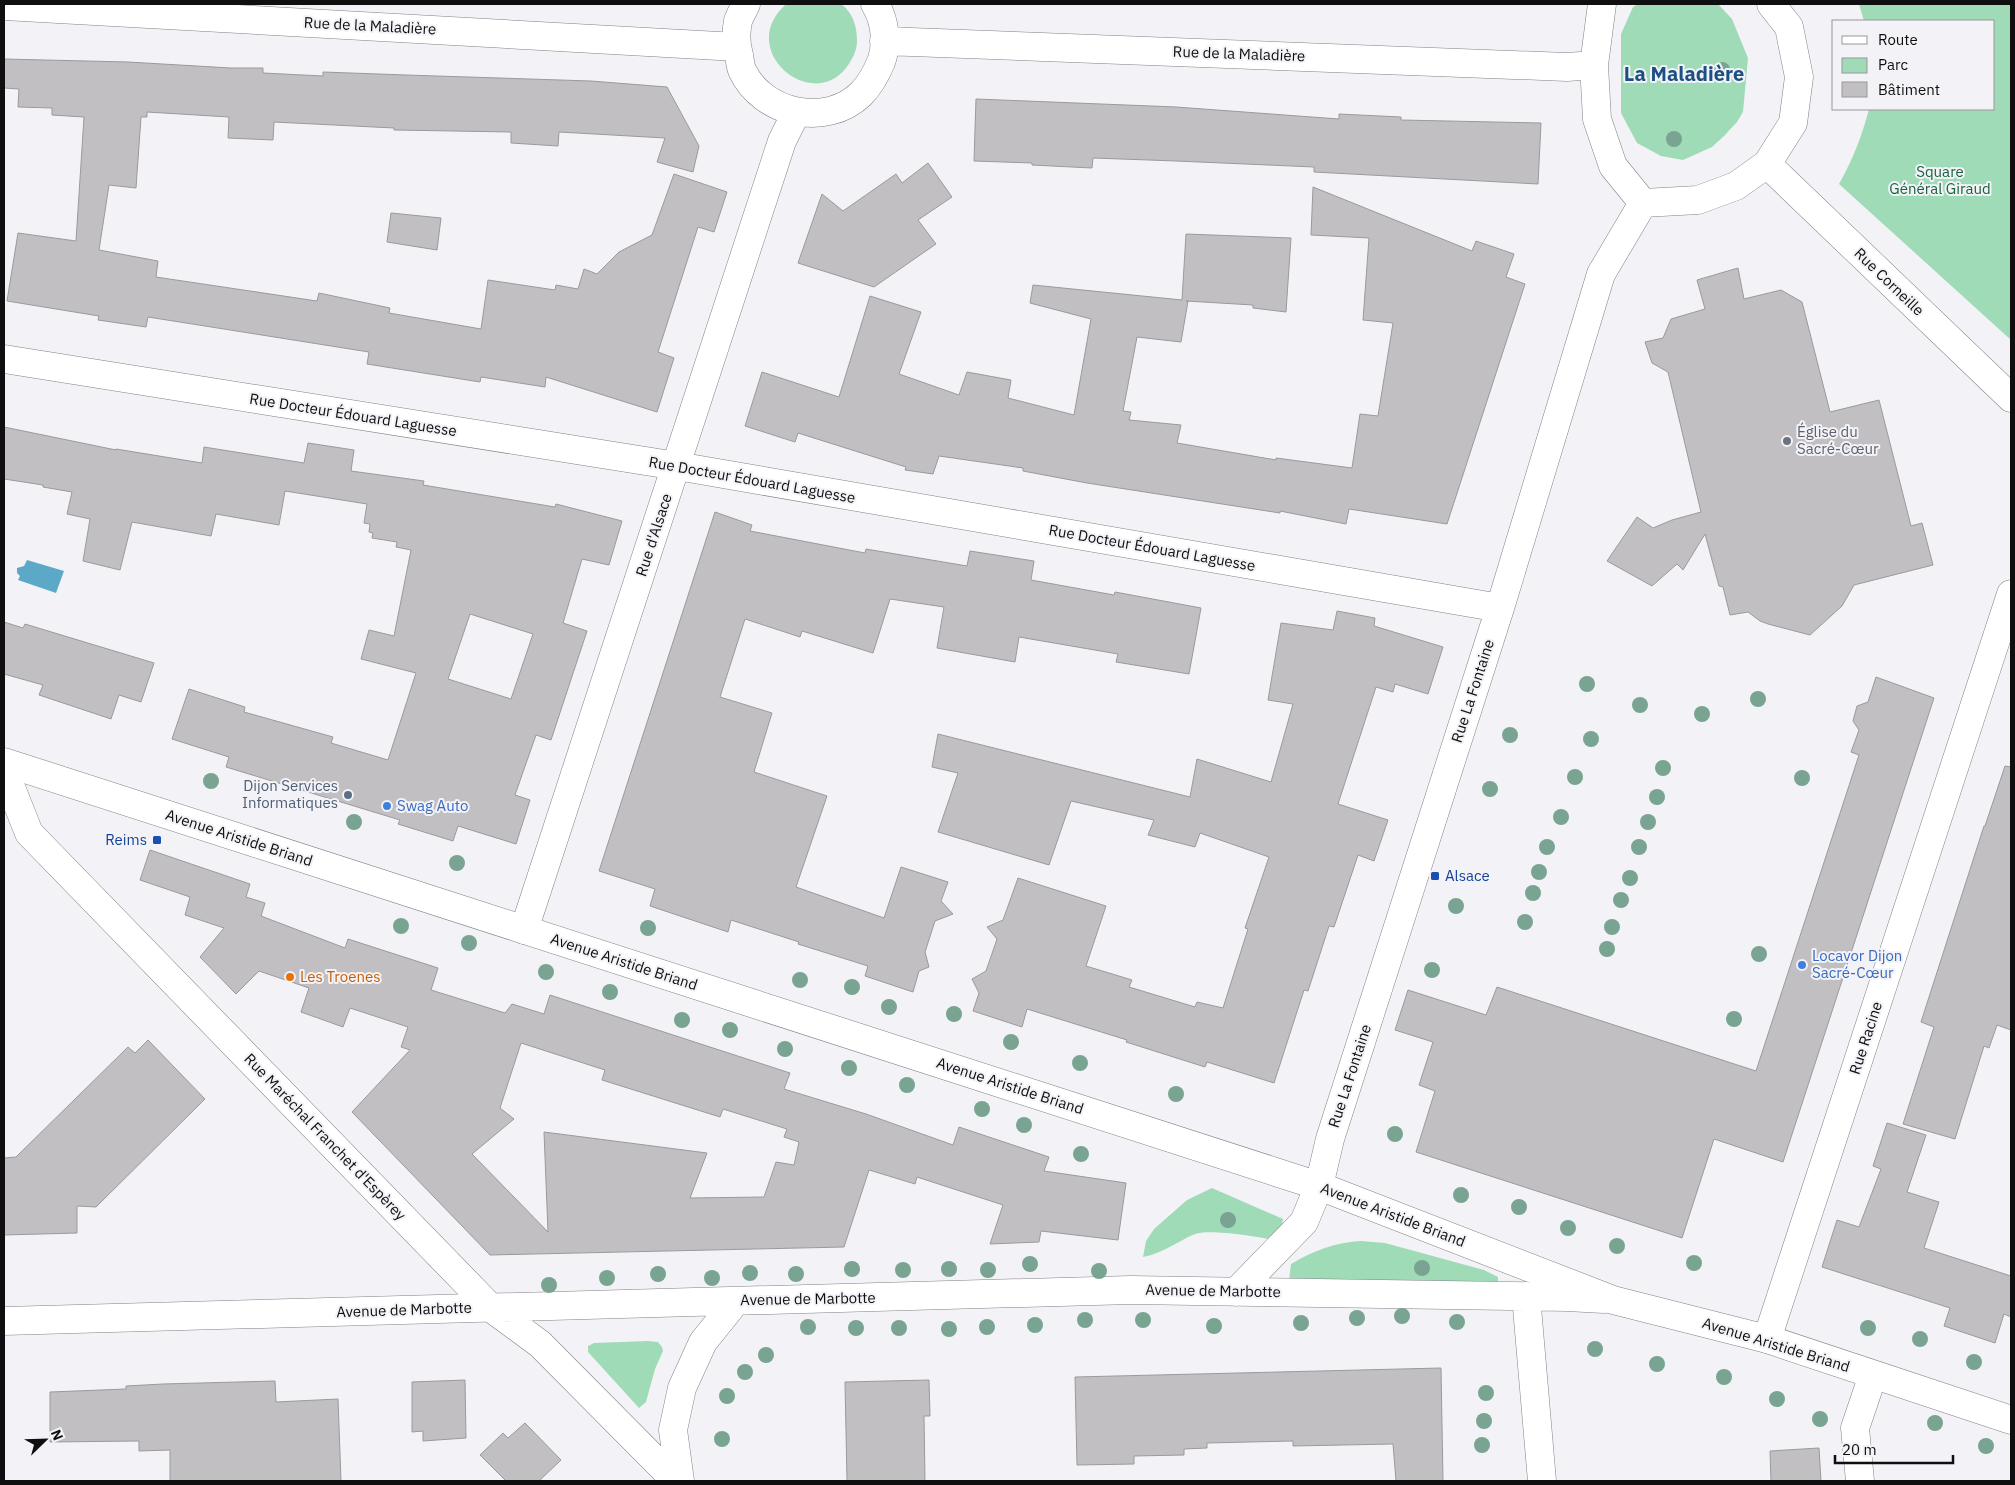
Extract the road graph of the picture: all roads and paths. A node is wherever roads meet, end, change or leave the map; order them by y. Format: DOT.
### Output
graph roads {
  1 [pos="746,4"];
  2 [pos="875,4"];
  3 [pos="1602,4"];
  4 [pos="1772,4"];
  5 [pos="4,6"];
  6 [pos="884,41"];
  7 [pos="737,47"];
  8 [pos="1594,65"];
  9 [pos="796,113"];
  10 [pos="1767,164"];
  11 [pos="1643,202"];
  12 [pos="4,359"];
  13 [pos="2011,398"];
  14 [pos="677,466"];
  15 [pos="2011,594"];
  16 [pos="1500,608"];
  17 [pos="4,762"];
  18 [pos="4,770"];
  19 [pos="524,930"];
  20 [pos="1318,1186"];
  21 [pos="1236,1292"];
  22 [pos="1526,1296"];
  23 [pos="1613,1300"];
  24 [pos="736,1301"];
  25 [pos="491,1308"];
  26 [pos="4,1322"];
  27 [pos="1767,1339"];
  28 [pos="1873,1375"];
  29 [pos="2011,1420"];
  30 [pos="676,1481"];
  31 [pos="680,1481"];
  32 [pos="1542,1481"];
  33 [pos="1860,1481"];
  1 -- 7 [label="street"];
  2 -- 6 [label="street"];
  3 -- 8 [label="street"];
  4 -- 10 [label="street"];
  5 -- 7 [label="street, Rue de la Maladière"];
  6 -- 8 [label="street, Rue de la Maladière"];
  6 -- 9 [label="street"];
  7 -- 9 [label="street"];
  8 -- 11 [label="street"];
  9 -- 14 [label="street, Rue d'Alsace"];
  10 -- 11 [label="street"];
  10 -- 13 [label="street, Rue Corneille"];
  11 -- 16 [label="street, Rue La Fontaine"];
  12 -- 14 [label="street, Rue Docteur Édouard Laguesse"];
  14 -- 16 [label="street, Rue Docteur Édouard Laguesse"];
  14 -- 19 [label="street, Rue d'Alsace"];
  15 -- 27 [label="street, Rue Racine"];
  16 -- 20 [label="street, Rue La Fontaine"];
  17 -- 19 [label="street, Avenue Aristide Briand"];
  18 -- 25 [label="street, Rue Maréchal Franchet d'Espèrey"];
  19 -- 20 [label="street, Avenue Aristide Briand"];
  20 -- 21 [label="street, Rue La Fontaine"];
  20 -- 23 [label="street, Avenue Aristide Briand"];
  21 -- 22 [label="street, Avenue de Marbotte"];
  21 -- 24 [label="street, Avenue de Marbotte"];
  22 -- 23 [label="street, Avenue de Marbotte"];
  22 -- 32 [label="street"];
  23 -- 27 [label="street, Avenue Aristide Briand"];
  24 -- 25 [label="street, Avenue de Marbotte"];
  24 -- 31 [label="street"];
  25 -- 26 [label="street, Avenue de Marbotte"];
  25 -- 30 [label="street, Rue Maréchal Franchet d'Espèrey"];
  27 -- 28 [label="street, Avenue Aristide Briand"];
  28 -- 29 [label="street, Avenue Aristide Briand"];
  28 -- 33 [label="street"];
}
